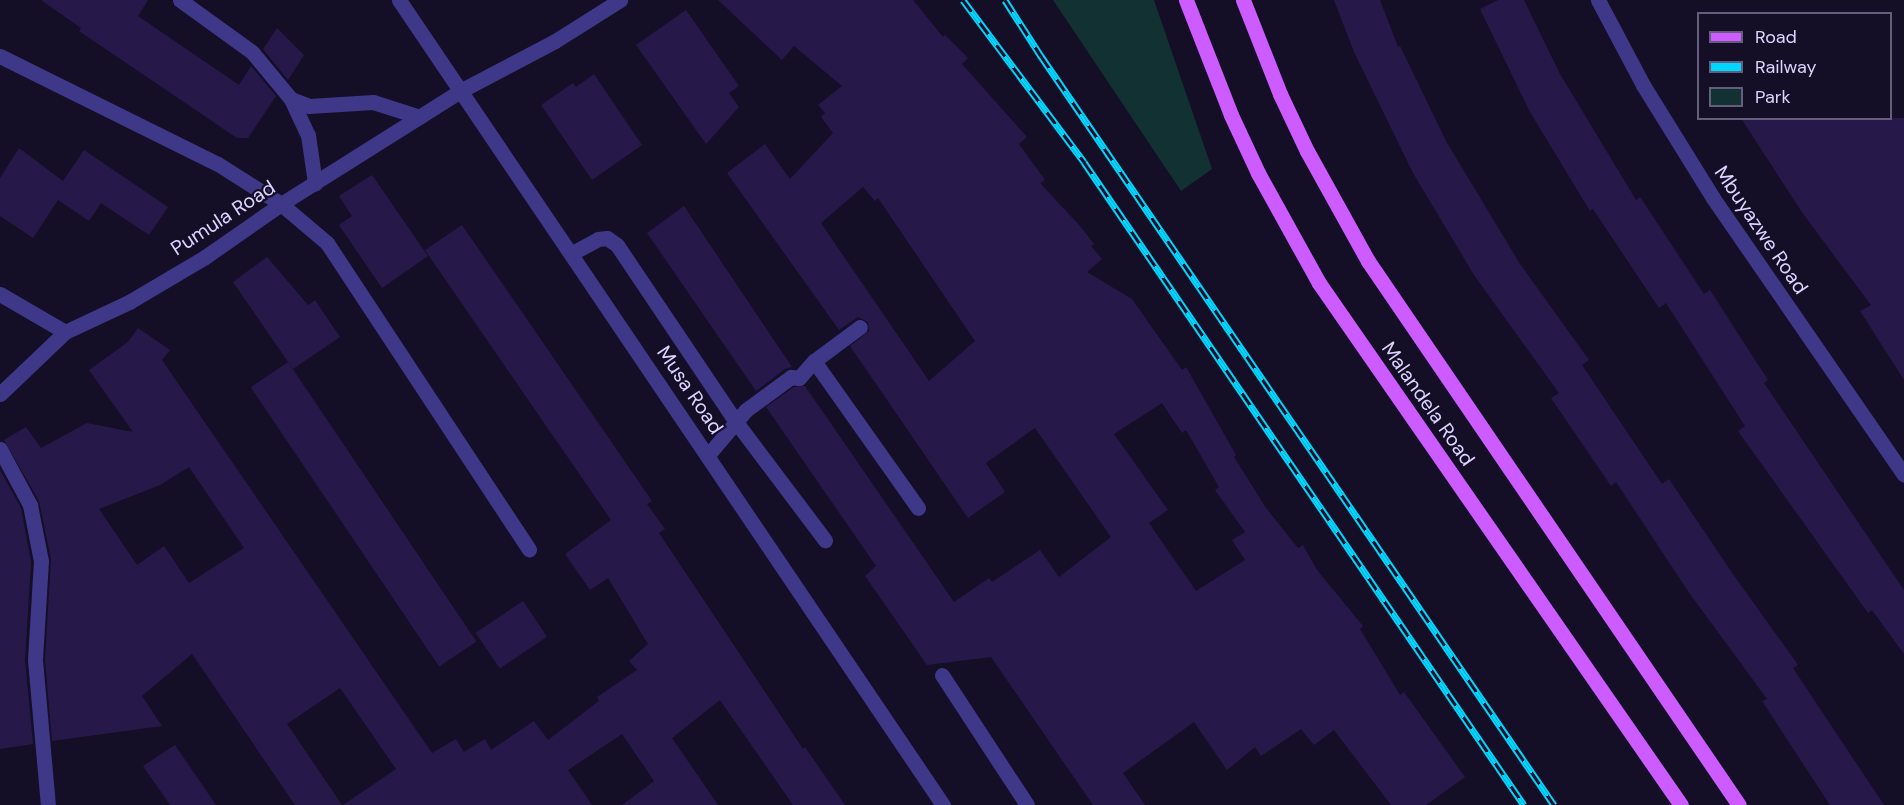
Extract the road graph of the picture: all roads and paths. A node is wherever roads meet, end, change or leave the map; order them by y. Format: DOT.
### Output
graph roads {
  1 [pos="180,0"];
  2 [pos="399,0"];
  3 [pos="620,0"];
  4 [pos="1186,0"];
  5 [pos="1243,0"];
  6 [pos="1598,0"];
  7 [pos="0,56"];
  8 [pos="462,90"];
  9 [pos="291,99"];
  10 [pos="420,117"];
  11 [pos="315,183"];
  12 [pos="281,204"];
  13 [pos="572,253"];
  14 [pos="0,294"];
  15 [pos="860,327"];
  16 [pos="65,332"];
  17 [pos="814,361"];
  18 [pos="0,394"];
  19 [pos="736,422"];
  20 [pos="0,449"];
  21 [pos="708,454"];
  22 [pos="1904,475"];
  23 [pos="918,508"];
  24 [pos="825,540"];
  25 [pos="529,549"];
  26 [pos="942,675"];
  27 [pos="48,805"];
  28 [pos="943,805"];
  29 [pos="1027,805"];
  30 [pos="1681,805"];
  31 [pos="1739,805"];
  1 -- 9 [label="street"];
  2 -- 8 [label="street, Musa Road"];
  3 -- 8 [label="street, Pumula Road"];
  4 -- 30 [label="main road, Malandela Road"];
  5 -- 31 [label="main road, Malandela Road"];
  6 -- 22 [label="street, Mbuyazwe Road"];
  7 -- 12 [label="street"];
  8 -- 10 [label="street, Pumula Road"];
  8 -- 13 [label="street, Musa Road"];
  9 -- 10 [label="street"];
  9 -- 11 [label="street"];
  10 -- 11 [label="street, Pumula Road"];
  11 -- 12 [label="street, Pumula Road"];
  12 -- 16 [label="street, Pumula Road"];
  12 -- 25 [label="street"];
  13 -- 19 [label="street"];
  13 -- 21 [label="street, Musa Road"];
  14 -- 16 [label="street"];
  15 -- 17 [label="street"];
  16 -- 18 [label="street, Pumula Road"];
  17 -- 19 [label="street"];
  17 -- 23 [label="street"];
  19 -- 21 [label="street"];
  19 -- 24 [label="street"];
  20 -- 27 [label="street"];
  21 -- 28 [label="street, Musa Road"];
  26 -- 29 [label="street"];
}
